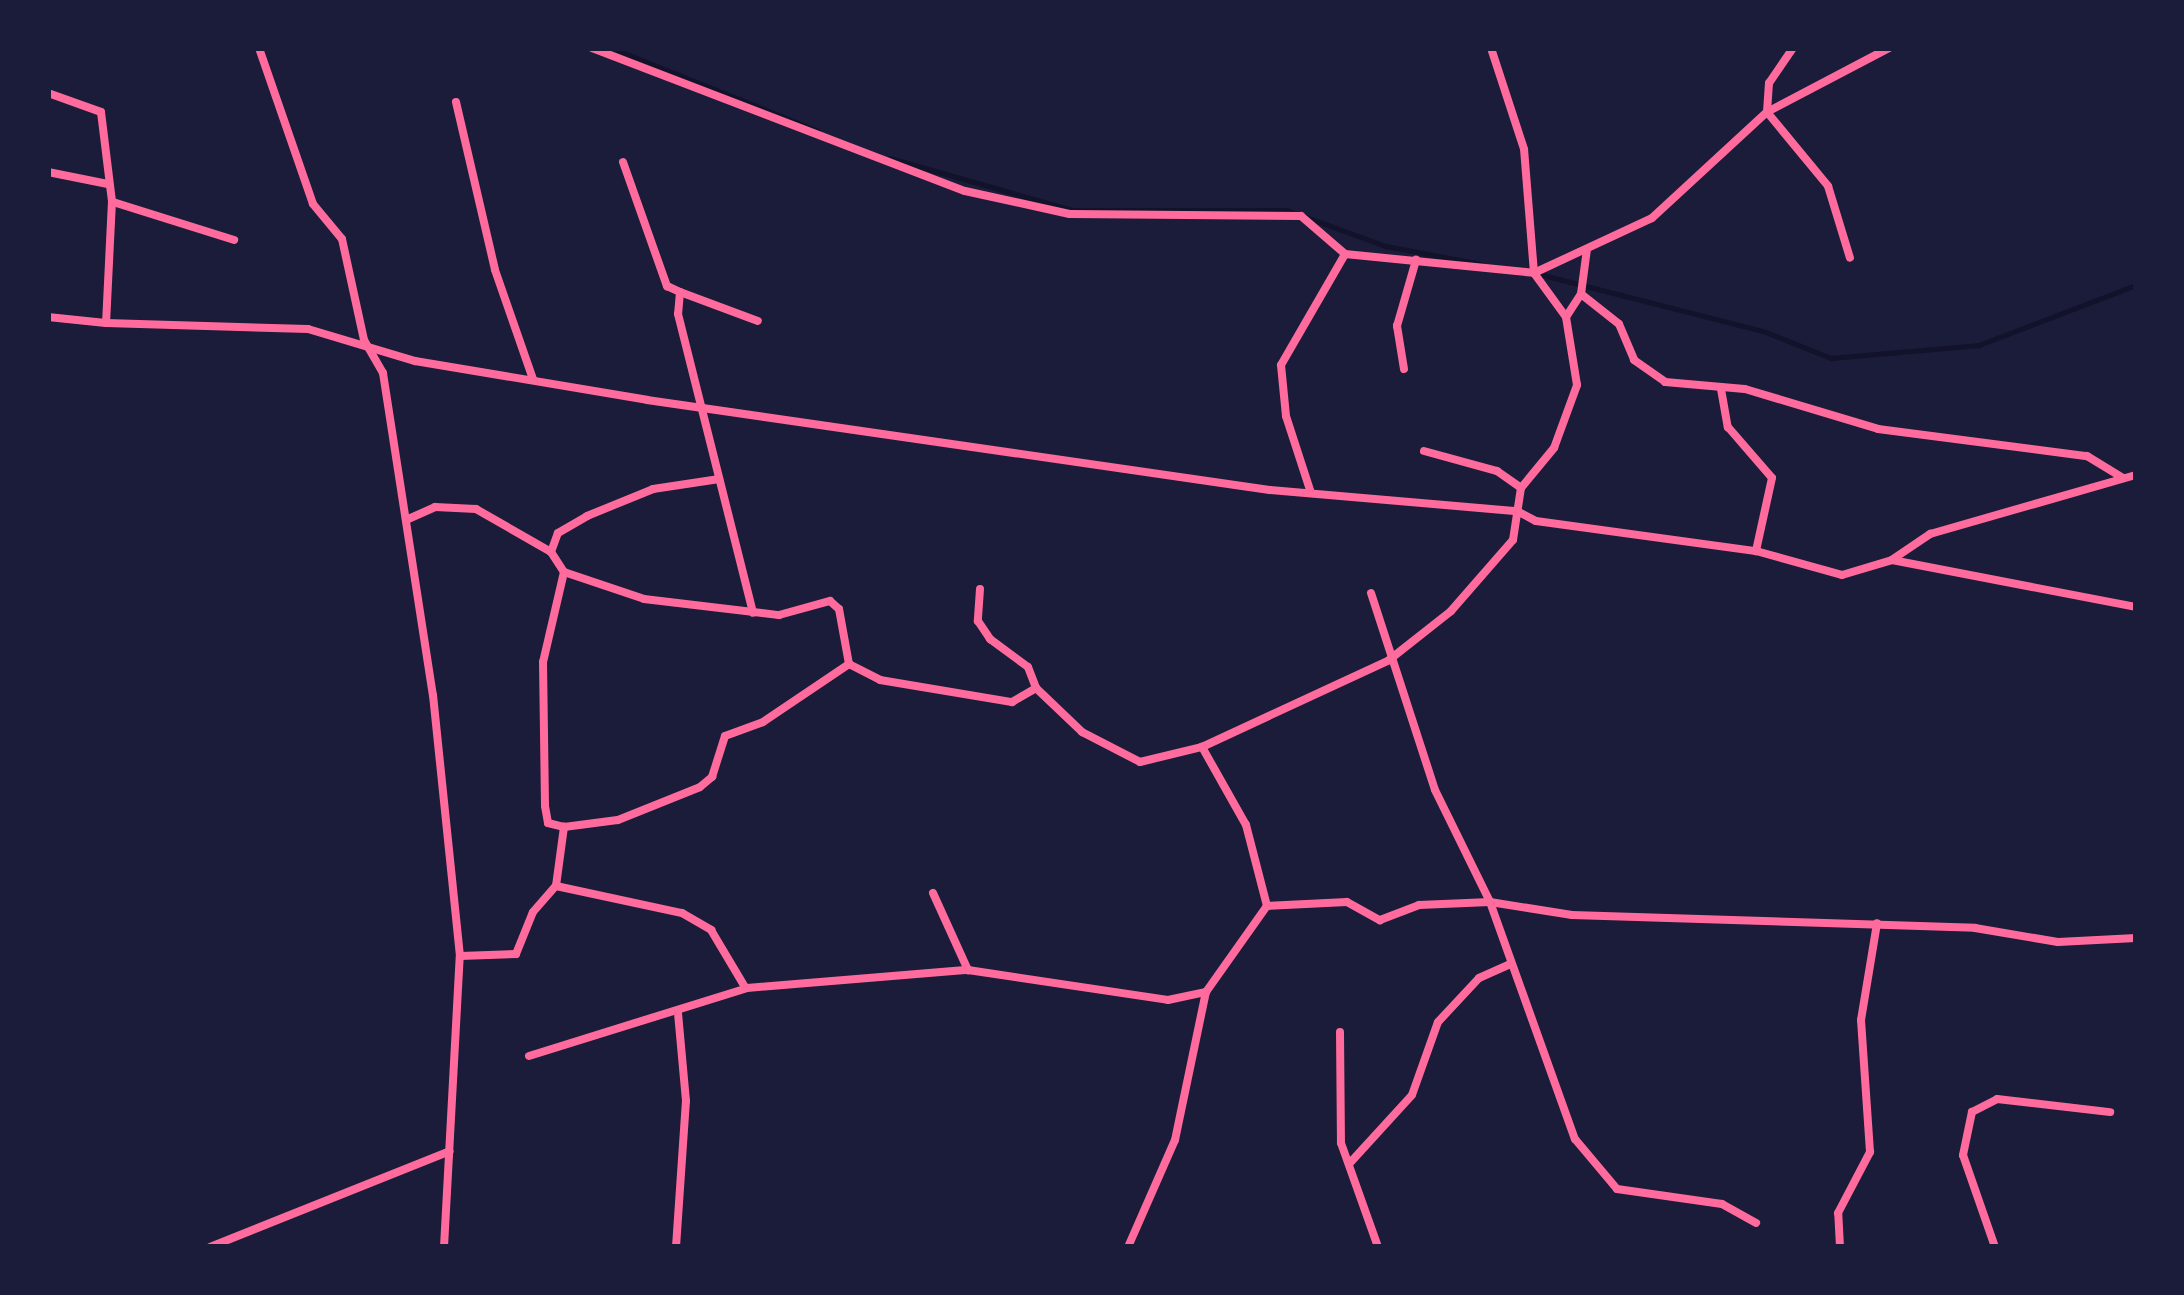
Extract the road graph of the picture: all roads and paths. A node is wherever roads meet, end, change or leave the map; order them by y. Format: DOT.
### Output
graph roads {
  1 [pos="259,48"];
  2 [pos="592,48"];
  3 [pos="1491,48"];
  4 [pos="1793,48"];
  5 [pos="1888,48"];
  6 [pos="48,93"];
  7 [pos="456,102"];
  8 [pos="1767,112"];
  9 [pos="622,162"];
  10 [pos="48,172"];
  11 [pos="108,184"];
  12 [pos="112,201"];
  13 [pos="235,240"];
  14 [pos="1587,250"];
  15 [pos="1346,254"];
  16 [pos="1850,258"];
  17 [pos="1417,260"];
  18 [pos="1534,272"];
  19 [pos="680,292"];
  20 [pos="1581,294"];
  21 [pos="48,317"];
  22 [pos="1566,317"];
  23 [pos="758,321"];
  24 [pos="106,323"];
  25 [pos="364,340"];
  26 [pos="1404,369"];
  27 [pos="533,379"];
  28 [pos="1721,389"];
  29 [pos="701,407"];
  30 [pos="1424,451"];
  31 [pos="2136,475"];
  32 [pos="719,478"];
  33 [pos="2123,478"];
  34 [pos="1522,488"];
  35 [pos="1311,493"];
  36 [pos="1517,511"];
  37 [pos="406,520"];
  38 [pos="1756,550"];
  39 [pos="551,552"];
  40 [pos="1892,560"];
  41 [pos="564,572"];
  42 [pos="980,589"];
  43 [pos="1371,593"];
  44 [pos="2136,607"];
  45 [pos="753,613"];
  46 [pos="1389,660"];
  47 [pos="849,664"];
  48 [pos="1036,688"];
  49 [pos="1202,747"];
  50 [pos="565,827"];
  51 [pos="556,886"];
  52 [pos="933,893"];
  53 [pos="1490,902"];
  54 [pos="1267,906"];
  55 [pos="1877,923"];
  56 [pos="2136,938"];
  57 [pos="460,956"];
  58 [pos="1512,964"];
  59 [pos="968,970"];
  60 [pos="747,988"];
  61 [pos="1206,992"];
  62 [pos="678,1013"];
  63 [pos="1340,1032"];
  64 [pos="529,1056"];
  65 [pos="2110,1112"];
  66 [pos="449,1151"];
  67 [pos="1349,1164"];
  68 [pos="1756,1223"];
  69 [pos="1840,1246"];
  70 [pos="210,1247"];
  71 [pos="444,1247"];
  72 [pos="676,1247"];
  73 [pos="1128,1247"];
  74 [pos="1378,1247"];
  75 [pos="1995,1247"];
  1 -- 25 [label="street"];
  2 -- 15 [label="street"];
  3 -- 18 [label="street"];
  4 -- 8 [label="street"];
  5 -- 8 [label="street"];
  6 -- 11 [label="street"];
  7 -- 27 [label="street"];
  8 -- 14 [label="street"];
  8 -- 16 [label="street"];
  9 -- 19 [label="street"];
  10 -- 11 [label="street"];
  11 -- 12 [label="street"];
  12 -- 13 [label="street"];
  12 -- 24 [label="street"];
  14 -- 18 [label="street"];
  14 -- 20 [label="street"];
  15 -- 17 [label="street"];
  15 -- 35 [label="street"];
  17 -- 18 [label="street"];
  17 -- 26 [label="street"];
  18 -- 22 [label="street"];
  19 -- 23 [label="street"];
  19 -- 29 [label="street"];
  20 -- 22 [label="street"];
  20 -- 28 [label="street"];
  21 -- 24 [label="street"];
  22 -- 34 [label="street"];
  24 -- 25 [label="street"];
  25 -- 27 [label="street"];
  25 -- 37 [label="street"];
  27 -- 29 [label="street"];
  28 -- 33 [label="street"];
  28 -- 38 [label="street"];
  29 -- 32 [label="street"];
  29 -- 35 [label="street"];
  30 -- 34 [label="street"];
  31 -- 33 [label="street"];
  32 -- 39 [label="street"];
  32 -- 45 [label="street"];
  33 -- 40 [label="street"];
  34 -- 36 [label="street"];
  35 -- 36 [label="street"];
  36 -- 38 [label="street"];
  36 -- 46 [label="street"];
  37 -- 39 [label="street"];
  37 -- 57 [label="street"];
  38 -- 40 [label="street"];
  39 -- 41 [label="street"];
  40 -- 44 [label="street"];
  41 -- 45 [label="street"];
  41 -- 50 [label="street"];
  42 -- 48 [label="street"];
  43 -- 46 [label="street"];
  45 -- 47 [label="street"];
  46 -- 49 [label="street"];
  46 -- 53 [label="street"];
  47 -- 48 [label="street"];
  47 -- 50 [label="street"];
  48 -- 49 [label="street"];
  49 -- 54 [label="street"];
  50 -- 51 [label="street"];
  51 -- 57 [label="street"];
  51 -- 60 [label="street"];
  52 -- 59 [label="street"];
  53 -- 54 [label="street"];
  53 -- 55 [label="street"];
  53 -- 58 [label="street"];
  54 -- 61 [label="street"];
  55 -- 56 [label="street"];
  55 -- 69 [label="street"];
  57 -- 66 [label="street"];
  58 -- 67 [label="street"];
  58 -- 68 [label="street"];
  59 -- 60 [label="street"];
  59 -- 61 [label="street"];
  60 -- 62 [label="street"];
  61 -- 73 [label="street"];
  62 -- 64 [label="street"];
  62 -- 72 [label="street"];
  63 -- 67 [label="street"];
  65 -- 75 [label="street"];
  66 -- 70 [label="street"];
  66 -- 71 [label="street"];
  67 -- 74 [label="street"];
}
